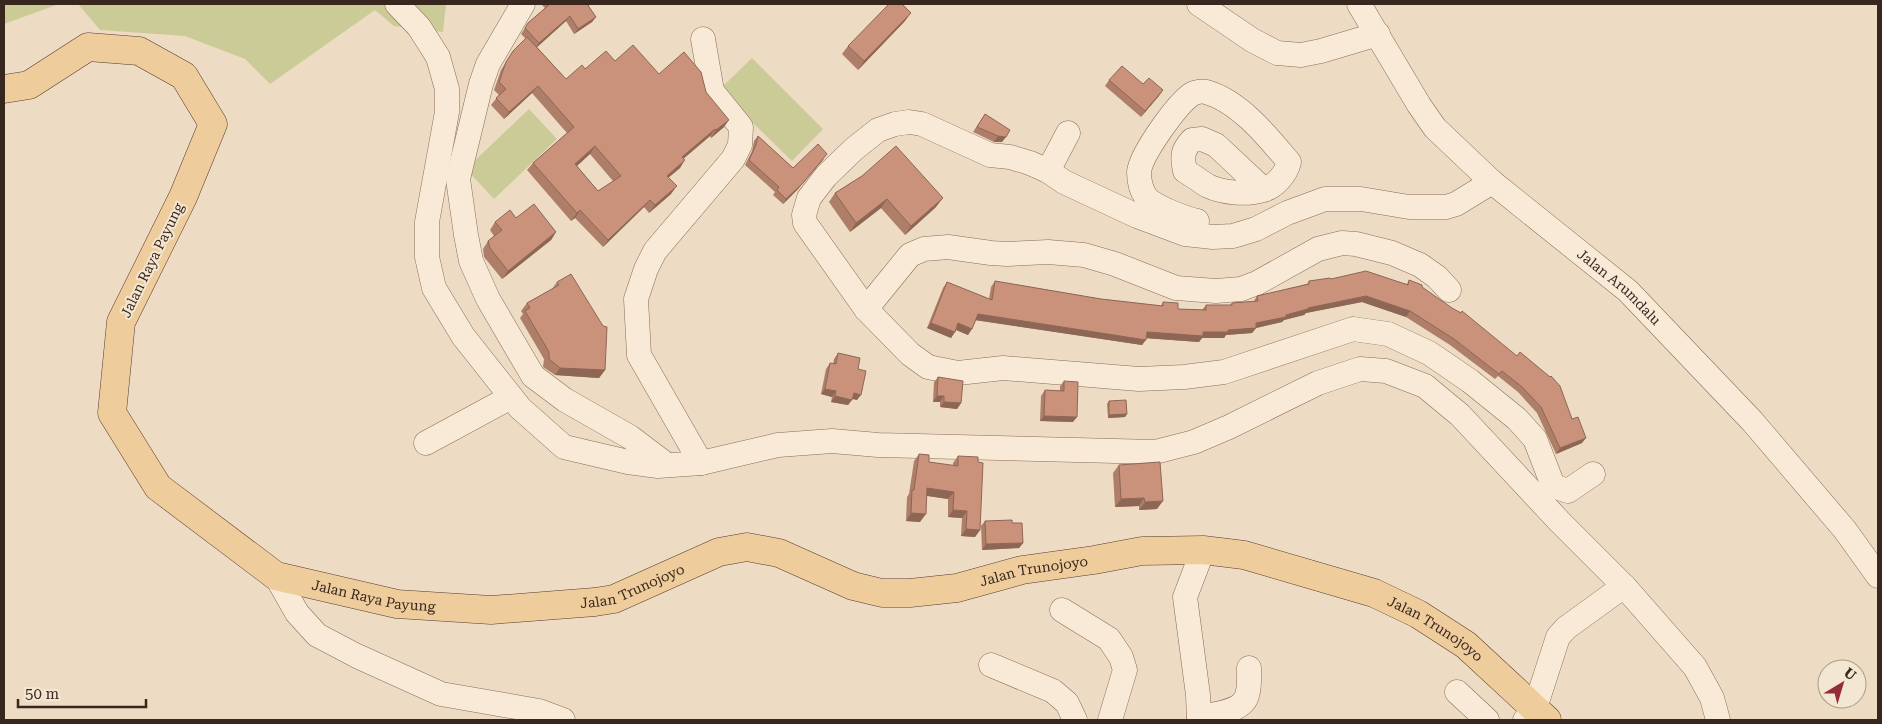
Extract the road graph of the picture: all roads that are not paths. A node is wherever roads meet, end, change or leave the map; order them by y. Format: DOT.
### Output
graph roads {
  1 [pos="397,4"];
  2 [pos="523,4"];
  3 [pos="1199,4"];
  4 [pos="1365,7"];
  5 [pos="1378,34"];
  6 [pos="703,39"];
  7 [pos="4,89"];
  8 [pos="1068,133"];
  9 [pos="1048,171"];
  10 [pos="1492,182"];
  11 [pos="1264,190"];
  12 [pos="1256,228"];
  13 [pos="1449,290"];
  14 [pos="866,309"];
  15 [pos="511,397"];
  16 [pos="426,443"];
  17 [pos="701,463"];
  18 [pos="667,465"];
  19 [pos="1593,474"];
  20 [pos="1203,550"];
  21 [pos="276,576"];
  22 [pos="1878,576"];
  23 [pos="1624,586"];
  24 [pos="491,610"];
  25 [pos="1062,610"];
  26 [pos="991,666"];
  27 [pos="1249,668"];
  28 [pos="1457,692"];
  29 [pos="1536,716"];
  30 [pos="1199,719"];
  31 [pos="563,720"];
  32 [pos="1075,720"];
  33 [pos="1110,720"];
  34 [pos="1487,720"];
  35 [pos="1718,720"];
  1 -- 15 [label="street"];
  2 -- 18 [label="street"];
  3 -- 5 [label="street"];
  4 -- 5 [label="street, Jalan Arumdalu"];
  5 -- 10 [label="street, Jalan Arumdalu"];
  6 -- 17 [label="street"];
  7 -- 21 [label="main road, Jalan Raya Payung"];
  8 -- 9 [label="street"];
  9 -- 12 [label="street"];
  9 -- 14 [label="street"];
  10 -- 12 [label="street"];
  10 -- 22 [label="street, Jalan Arumdalu"];
  11 -- 12 [label="street"];
  13 -- 14 [label="street"];
  14 -- 19 [label="street"];
  15 -- 16 [label="street"];
  15 -- 18 [label="street"];
  17 -- 18 [label="street"];
  17 -- 23 [label="street"];
  20 -- 24 [label="main road, Jalan Trunojoyo"];
  20 -- 29 [label="main road, Jalan Trunojoyo"];
  20 -- 30 [label="street"];
  21 -- 24 [label="main road, Jalan Raya Payung"];
  21 -- 31 [label="street"];
  23 -- 29 [label="street"];
  23 -- 35 [label="street"];
  25 -- 33 [label="street"];
  26 -- 32 [label="street"];
  27 -- 30 [label="street"];
  28 -- 34 [label="street"];
}
